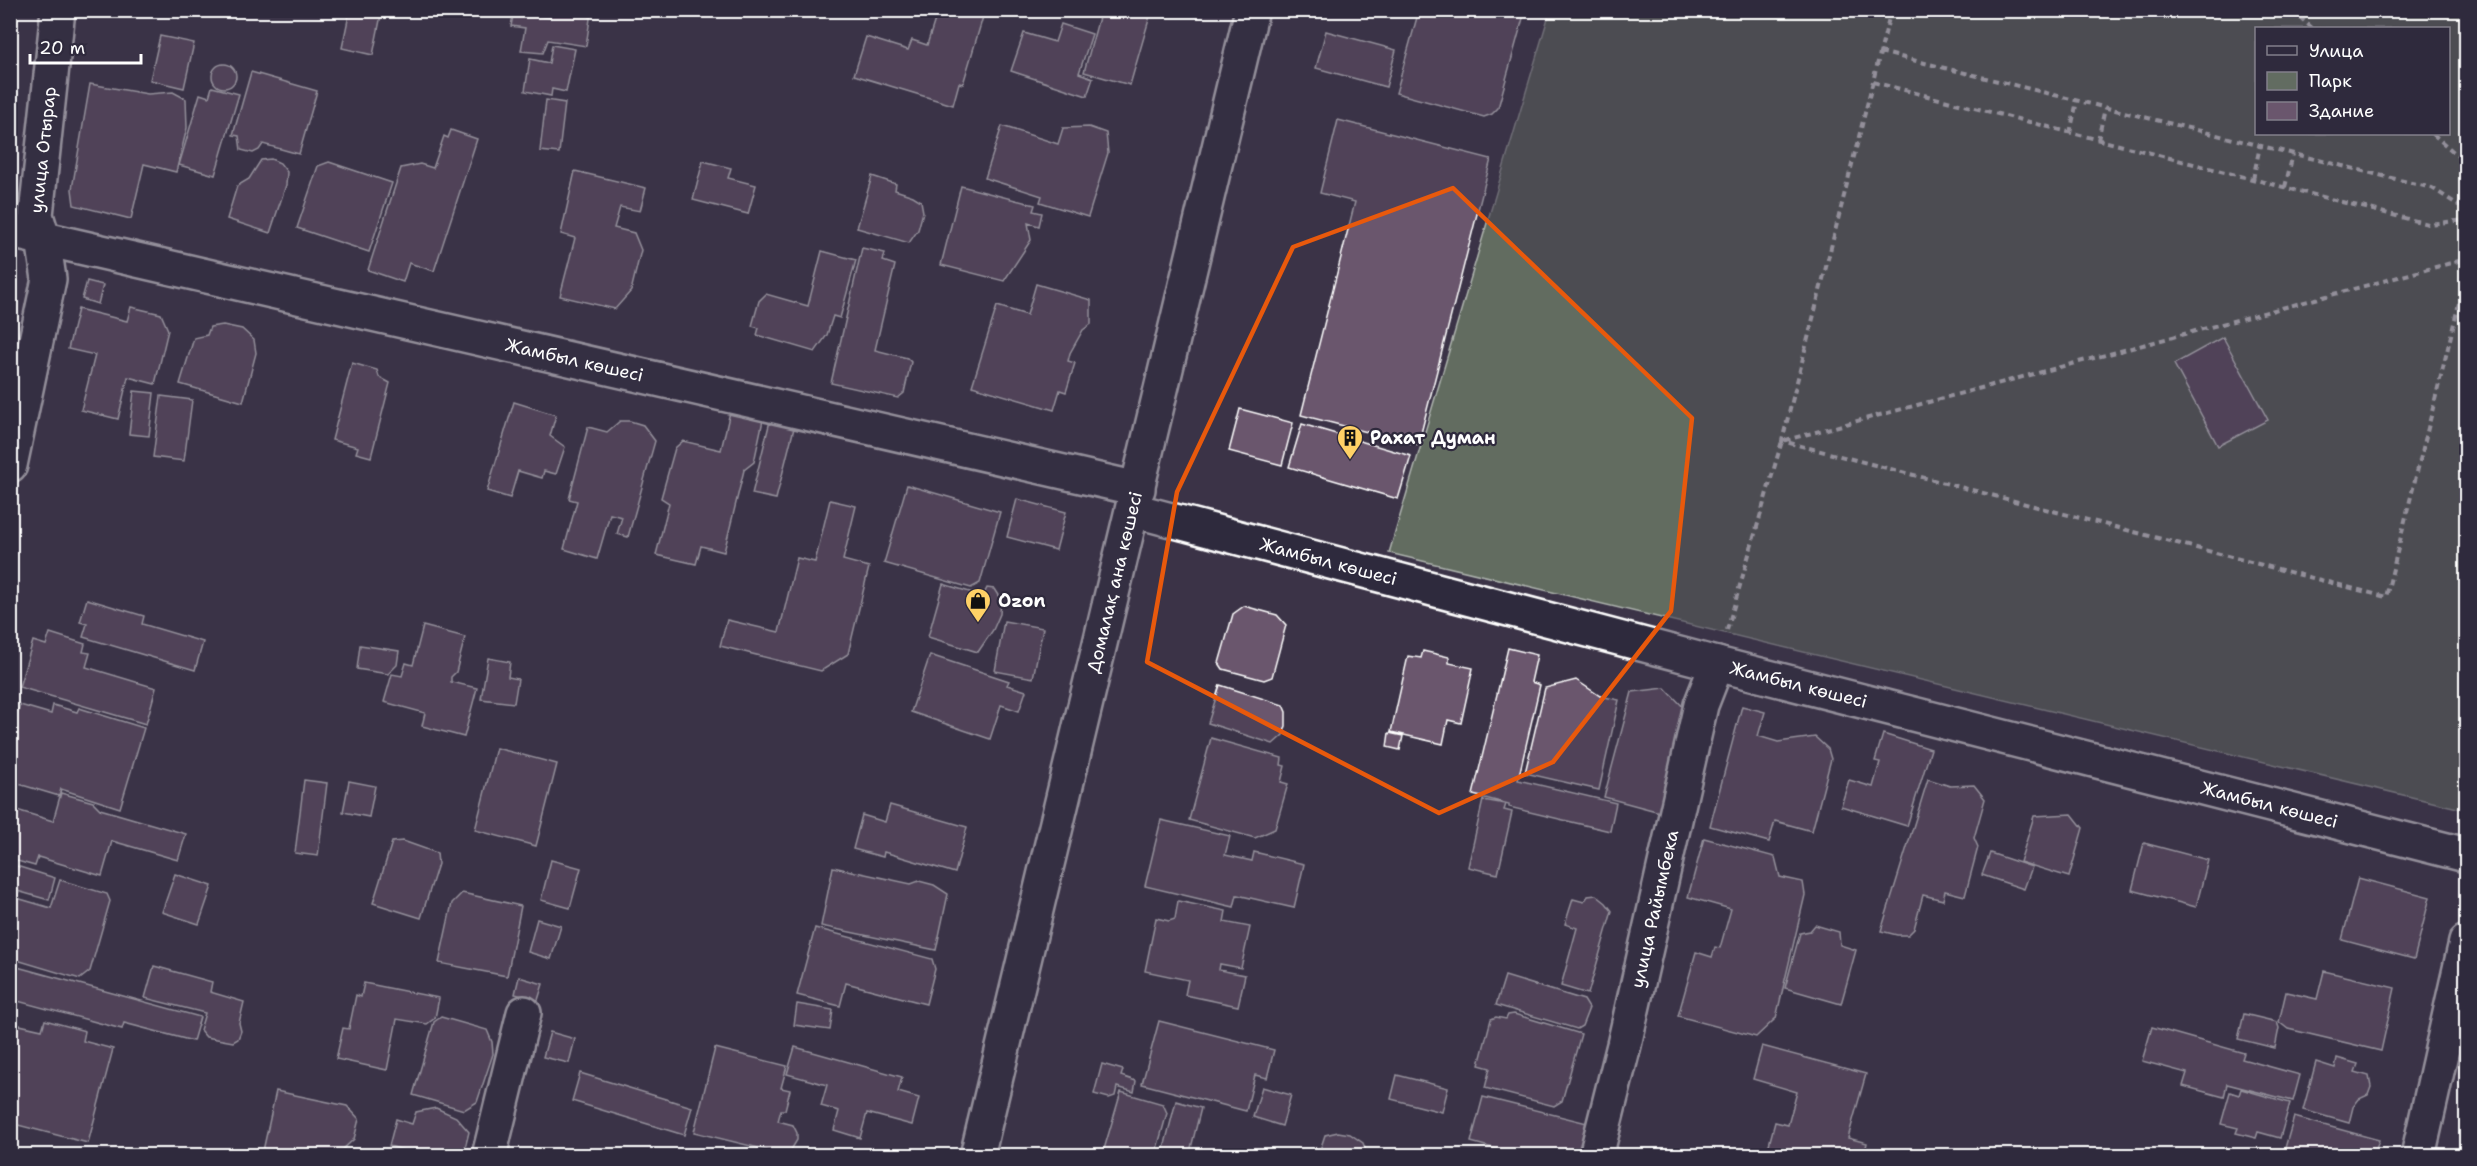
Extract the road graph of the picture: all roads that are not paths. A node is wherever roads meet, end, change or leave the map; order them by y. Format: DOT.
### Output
graph roads {
  1 [pos="58,10"];
  2 [pos="1252,10"];
  3 [pos="10,231"];
  4 [pos="43,238"];
  5 [pos="10,465"];
  6 [pos="1136,499"];
  7 [pos="1718,664"];
  8 [pos="2466,855"];
  9 [pos="2466,942"];
  10 [pos="524,1013"];
  11 [pos="489,1155"];
  12 [pos="977,1155"];
  13 [pos="1596,1155"];
  14 [pos="2418,1155"];
  1 -- 4 [label="street, улица Отырар"];
  2 -- 6 [label="street, Домалақ ана көшесі"];
  3 -- 4 [label="street, Жамбыл көшесі"];
  4 -- 5 [label="street, улица Отырар"];
  4 -- 6 [label="street, Жамбыл көшесі"];
  6 -- 7 [label="street, Жамбыл көшесі"];
  6 -- 12 [label="street, Домалақ ана көшесі"];
  7 -- 8 [label="street, Жамбыл көшесі"];
  7 -- 13 [label="street, улица Райымбека"];
  9 -- 14 [label="street"];
  10 -- 11 [label="street"];
}
